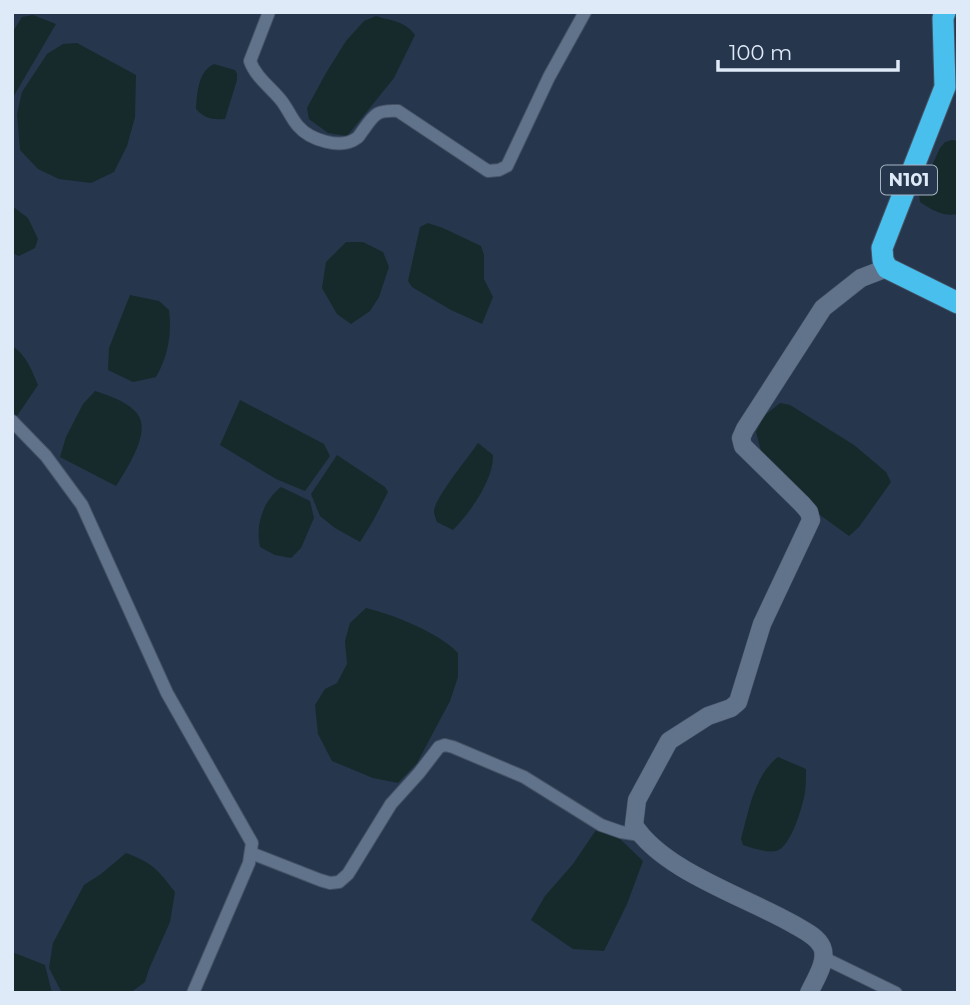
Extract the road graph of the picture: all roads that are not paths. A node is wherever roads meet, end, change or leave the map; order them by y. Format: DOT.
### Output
graph roads {
  1 [pos="269,12"];
  2 [pos="585,12"];
  3 [pos="945,12"];
  4 [pos="887,268"];
  5 [pos="958,303"];
  6 [pos="12,421"];
  7 [pos="640,835"];
  8 [pos="251,853"];
  9 [pos="824,958"];
  10 [pos="193,993"];
  11 [pos="809,993"];
  12 [pos="896,993"];
  1 -- 2 [label="street"];
  3 -- 4 [label="highway, N101"];
  4 -- 5 [label="highway"];
  4 -- 7 [label="street"];
  6 -- 8 [label="street"];
  7 -- 8 [label="street"];
  7 -- 9 [label="street"];
  8 -- 10 [label="street"];
  9 -- 11 [label="street"];
  9 -- 12 [label="street"];
}
